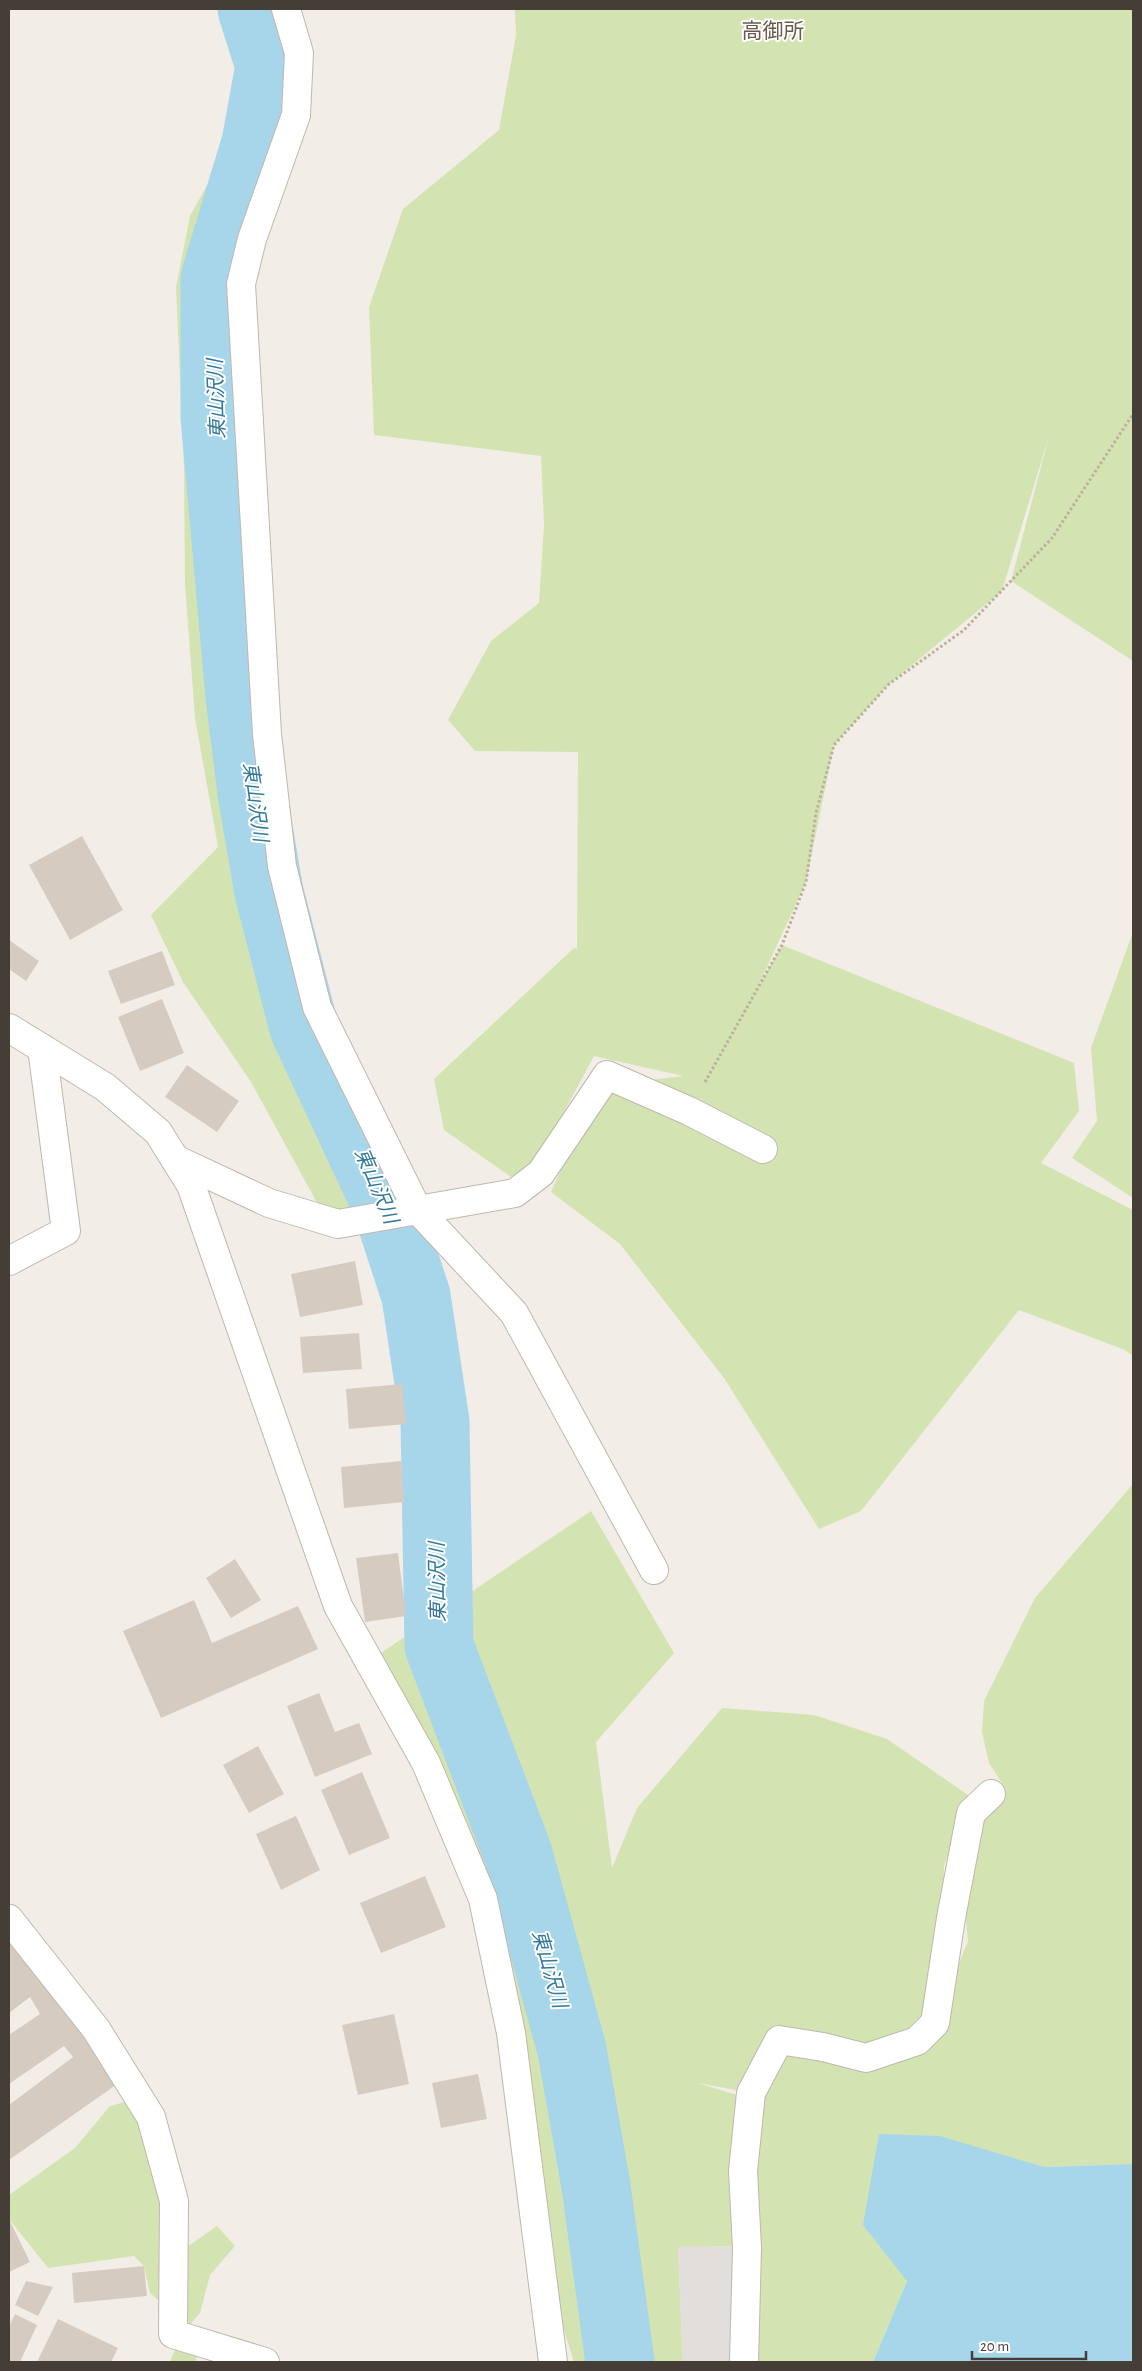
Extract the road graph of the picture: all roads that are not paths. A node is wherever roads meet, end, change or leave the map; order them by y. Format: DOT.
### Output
graph roads {
  1 [pos="286,9"];
  2 [pos="9,1028"];
  3 [pos="42,1048"];
  4 [pos="763,1150"];
  5 [pos="175,1159"];
  6 [pos="410,1211"];
  7 [pos="9,1261"];
  8 [pos="654,1570"];
  9 [pos="991,1794"];
  10 [pos="9,1919"];
  11 [pos="265,2362"];
  12 [pos="553,2362"];
  13 [pos="744,2362"];
  1 -- 6 [label="street"];
  2 -- 3 [label="street"];
  3 -- 5 [label="street"];
  3 -- 7 [label="street"];
  4 -- 6 [label="street"];
  5 -- 6 [label="street"];
  5 -- 12 [label="street"];
  6 -- 8 [label="street"];
  9 -- 13 [label="street"];
  10 -- 11 [label="street"];
}
